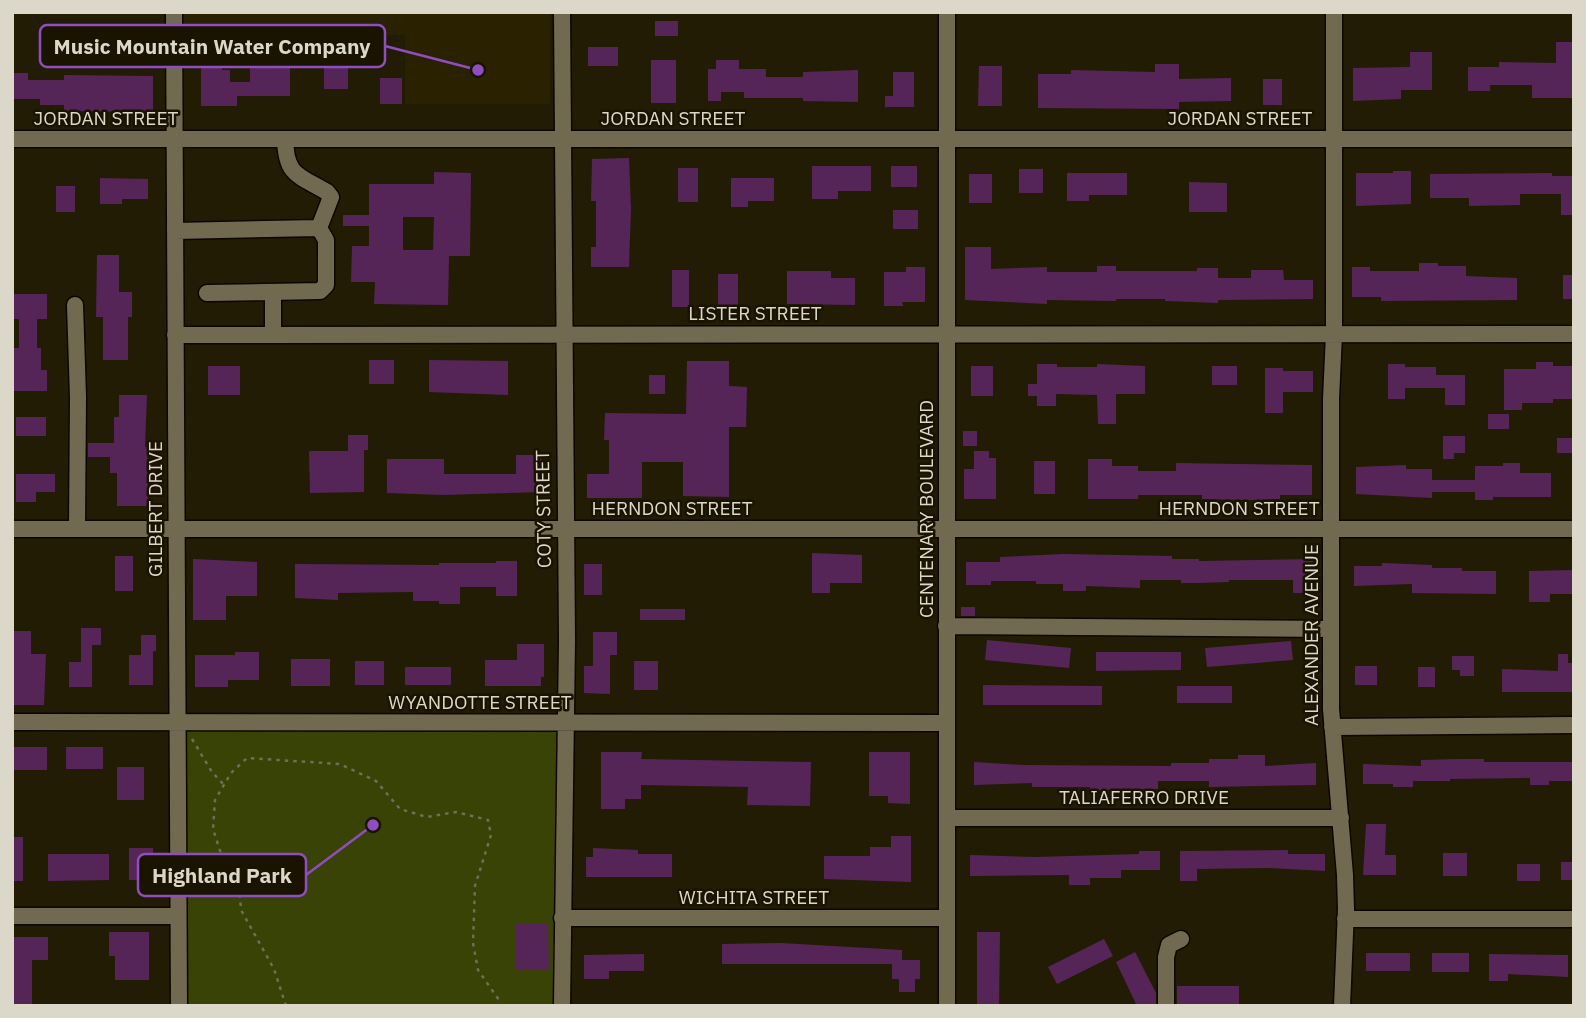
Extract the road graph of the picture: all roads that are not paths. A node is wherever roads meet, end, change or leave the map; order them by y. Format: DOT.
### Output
graph roads {
  1 [pos="174,12"];
  2 [pos="562,12"];
  3 [pos="947,12"];
  4 [pos="1334,12"];
  5 [pos="12,139"];
  6 [pos="174,139"];
  7 [pos="285,139"];
  8 [pos="562,139"];
  9 [pos="947,139"];
  10 [pos="1334,139"];
  11 [pos="1574,139"];
  12 [pos="316,229"];
  13 [pos="175,231"];
  14 [pos="273,292"];
  15 [pos="206,293"];
  16 [pos="75,305"];
  17 [pos="175,334"];
  18 [pos="273,334"];
  19 [pos="563,334"];
  20 [pos="947,334"];
  21 [pos="1334,334"];
  22 [pos="1574,334"];
  23 [pos="12,529"];
  24 [pos="78,529"];
  25 [pos="564,529"];
  26 [pos="946,529"];
  27 [pos="1332,529"];
  28 [pos="1574,529"];
  29 [pos="177,530"];
  30 [pos="946,626"];
  31 [pos="1331,629"];
  32 [pos="12,722"];
  33 [pos="177,722"];
  34 [pos="565,723"];
  35 [pos="947,723"];
  36 [pos="1574,725"];
  37 [pos="1332,727"];
  38 [pos="947,818"];
  39 [pos="1341,818"];
  40 [pos="12,916"];
  41 [pos="178,916"];
  42 [pos="562,918"];
  43 [pos="947,918"];
  44 [pos="1345,919"];
  45 [pos="1574,919"];
  46 [pos="1181,939"];
  47 [pos="179,1006"];
  48 [pos="562,1006"];
  49 [pos="947,1006"];
  50 [pos="1166,1006"];
  51 [pos="1342,1006"];
  1 -- 6 [label="street, GILBERT DRIVE"];
  2 -- 8 [label="street, COTY STREET"];
  3 -- 9 [label="street, CENTENARY BOULEVARD"];
  4 -- 10 [label="street, ALEXANDER AVENUE"];
  5 -- 6 [label="street, JORDAN STREET"];
  6 -- 7 [label="street, JORDAN STREET"];
  6 -- 13 [label="street, GILBERT DRIVE"];
  7 -- 8 [label="street, JORDAN STREET"];
  7 -- 12 [label="street"];
  8 -- 9 [label="street, JORDAN STREET"];
  8 -- 19 [label="street, COTY STREET"];
  9 -- 10 [label="street, JORDAN STREET"];
  9 -- 20 [label="street, CENTENARY BOULEVARD"];
  10 -- 11 [label="street, JORDAN STREET"];
  10 -- 21 [label="street, ALEXANDER AVENUE"];
  12 -- 13 [label="street"];
  12 -- 14 [label="street"];
  13 -- 17 [label="street, GILBERT DRIVE"];
  14 -- 15 [label="street"];
  14 -- 18 [label="street"];
  16 -- 24 [label="street"];
  17 -- 18 [label="street, LISTER STREET"];
  17 -- 29 [label="street, GILBERT DRIVE"];
  18 -- 19 [label="street, LISTER STREET"];
  19 -- 20 [label="street, LISTER STREET"];
  19 -- 25 [label="street, COTY STREET"];
  20 -- 21 [label="street, LISTER STREET"];
  20 -- 26 [label="street, CENTENARY BOULEVARD"];
  21 -- 22 [label="street, LISTER STREET"];
  21 -- 27 [label="street, ALEXANDER AVENUE"];
  23 -- 24 [label="street, HERNDON STREET"];
  24 -- 29 [label="street, HERNDON STREET"];
  25 -- 26 [label="street, HERNDON STREET"];
  25 -- 29 [label="street, HERNDON STREET"];
  25 -- 34 [label="street, COTY STREET"];
  26 -- 27 [label="street, HERNDON STREET"];
  26 -- 30 [label="street, CENTENARY BOULEVARD"];
  27 -- 28 [label="street, HERNDON STREET"];
  27 -- 31 [label="street, ALEXANDER AVENUE"];
  29 -- 33 [label="street, GILBERT DRIVE"];
  30 -- 31 [label="street"];
  30 -- 35 [label="street, CENTENARY BOULEVARD"];
  31 -- 37 [label="street, ALEXANDER AVENUE"];
  32 -- 33 [label="street, WYANDOTTE STREET"];
  33 -- 34 [label="street, WYANDOTTE STREET"];
  33 -- 41 [label="street, GILBERT DRIVE"];
  34 -- 35 [label="street, WYANDOTTE STREET"];
  34 -- 42 [label="street, COTY STREET"];
  35 -- 38 [label="street, CENTENARY BOULEVARD"];
  36 -- 37 [label="street"];
  37 -- 39 [label="street, ALEXANDER AVENUE"];
  38 -- 39 [label="street, TALIAFERRO DRIVE"];
  38 -- 43 [label="street, CENTENARY BOULEVARD"];
  39 -- 44 [label="street, ALEXANDER AVENUE"];
  40 -- 41 [label="street"];
  41 -- 47 [label="street, GILBERT DRIVE"];
  42 -- 43 [label="street, WICHITA STREET"];
  42 -- 48 [label="street, COTY STREET"];
  43 -- 49 [label="street, CENTENARY BOULEVARD"];
  44 -- 45 [label="street"];
  44 -- 51 [label="street, ALEXANDER AVENUE"];
  46 -- 50 [label="street"];
}
